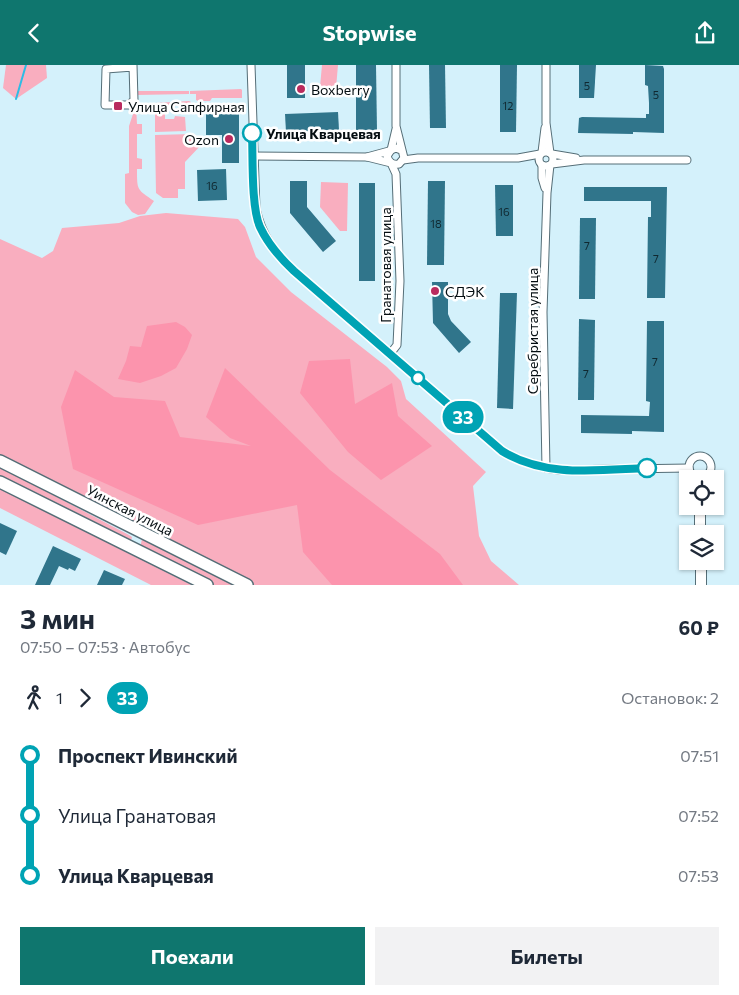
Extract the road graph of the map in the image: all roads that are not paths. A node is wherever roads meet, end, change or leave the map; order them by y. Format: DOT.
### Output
graph roads {
  1 [pos="251,65"];
  2 [pos="396,65"];
  3 [pos="546,65"];
  4 [pos="133,66"];
  5 [pos="396,126"];
  6 [pos="390,151"];
  7 [pos="546,153"];
  8 [pos="253,156"];
  9 [pos="402,156"];
  10 [pos="367,157"];
  11 [pos="518,158"];
  12 [pos="584,160"];
  13 [pos="686,161"];
  14 [pos="391,163"];
  15 [pos="546,164"];
  16 [pos="396,174"];
  17 [pos="390,353"];
  18 [pos="0,461"];
  19 [pos="546,468"];
  20 [pos="689,468"];
  21 [pos="710,470"];
  22 [pos="18,471"];
  23 [pos="0,482"];
  24 [pos="126,546"];
  25 [pos="700,570"];
  26 [pos="207,585"];
  27 [pos="247,585"];
  28 [pos="701,585"];
  1 -- 8 [label="street"];
  2 -- 5 [label="street"];
  3 -- 7 [label="street"];
  4 -- 4 [label="street"];
  5 -- 6 [label="street"];
  5 -- 9 [label="street"];
  6 -- 9 [label="street"];
  6 -- 10 [label="street"];
  6 -- 14 [label="street"];
  7 -- 11 [label="street"];
  7 -- 12 [label="street"];
  7 -- 15 [label="street"];
  7 -- 15 [label="street"];
  8 -- 10 [label="street"];
  8 -- 17 [label="street"];
  9 -- 11 [label="street"];
  9 -- 14 [label="street"];
  9 -- 16 [label="street, Гранатовая улица"];
  10 -- 14 [label="street"];
  11 -- 15 [label="street"];
  12 -- 13 [label="street"];
  12 -- 15 [label="street"];
  14 -- 16 [label="street, Гранатовая улица"];
  15 -- 19 [label="street, Серебристая улица"];
  16 -- 17 [label="street, Гранатовая улица"];
  17 -- 19 [label="street"];
  18 -- 22 [label="main road, Уинская улица"];
  19 -- 20 [label="street"];
  20 -- 21 [label="street"];
  22 -- 24 [label="main road"];
  22 -- 27 [label="main road, Уинская улица"];
  23 -- 24 [label="main road"];
  24 -- 26 [label="main road"];
  25 -- 28 [label="street"];
}
